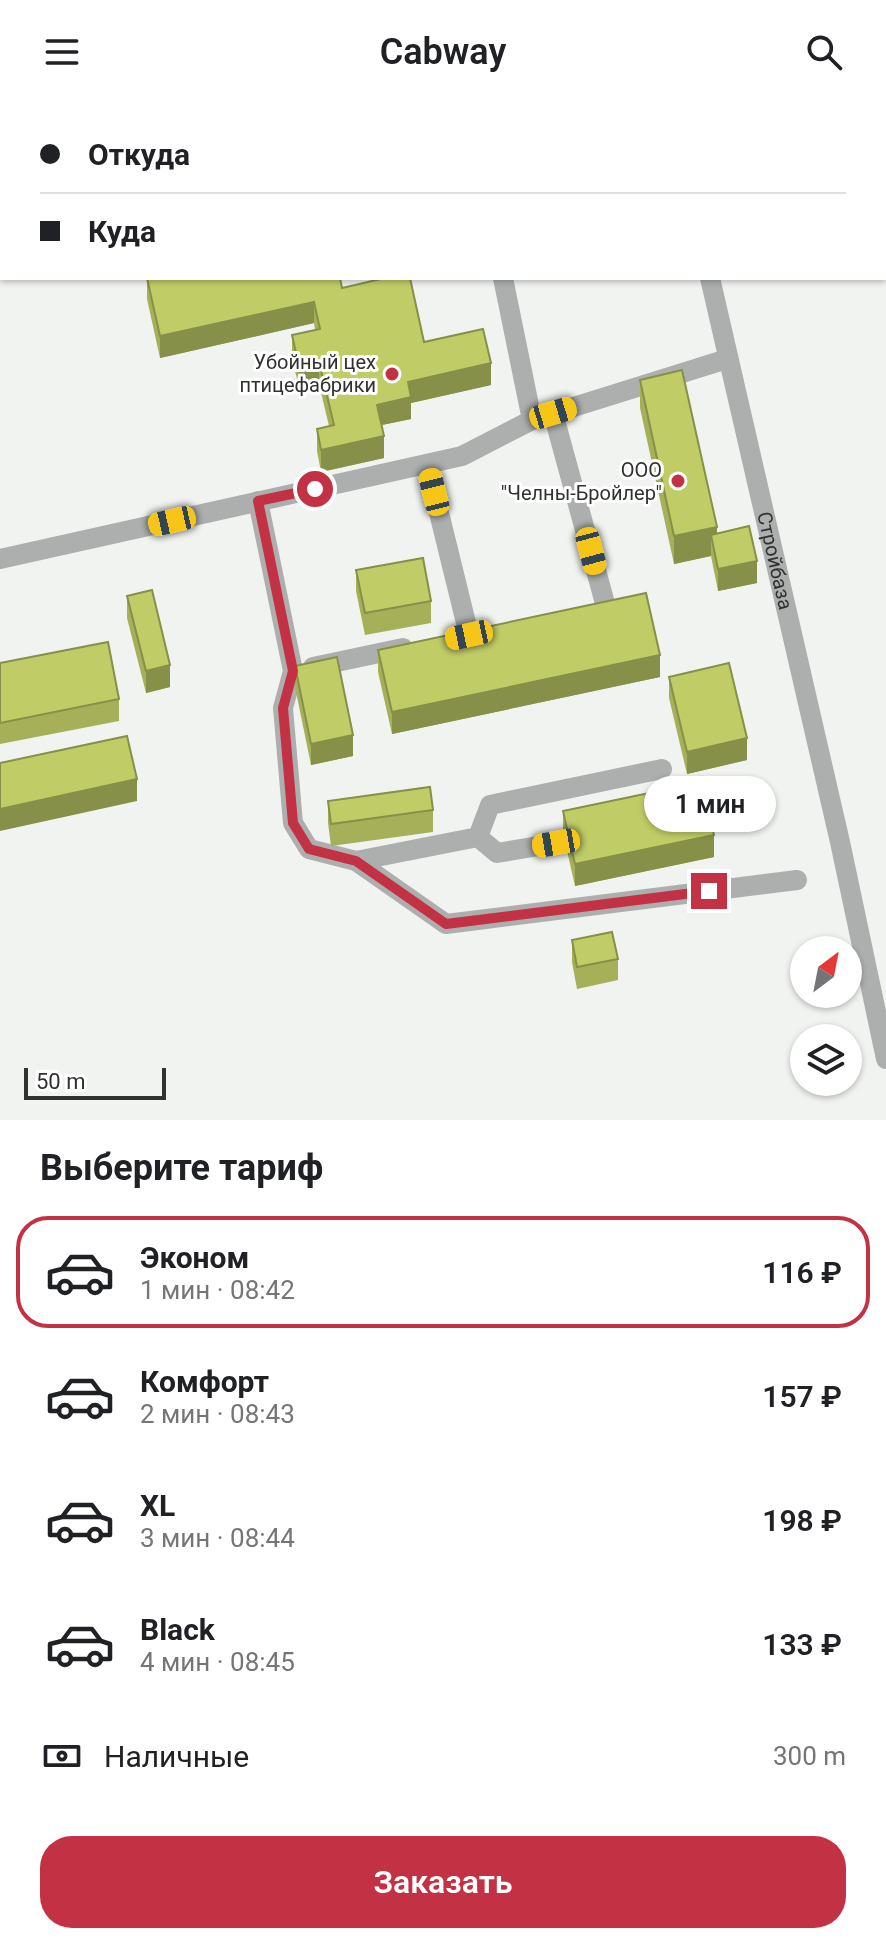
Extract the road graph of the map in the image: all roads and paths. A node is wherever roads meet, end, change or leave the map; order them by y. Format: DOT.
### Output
graph roads {
  1 [pos="503,280"];
  2 [pos="710,280"];
  3 [pos="727,359"];
  4 [pos="553,413"];
  5 [pos="532,420"];
  6 [pos="427,464"];
  7 [pos="258,501"];
  8 [pos="0,559"];
  9 [pos="606,607"];
  10 [pos="469,635"];
  11 [pos="425,644"];
  12 [pos="293,671"];
  13 [pos="662,769"];
  14 [pos="478,837"];
  15 [pos="556,843"];
  16 [pos="356,861"];
  17 [pos="797,880"];
  18 [pos="886,1059"];
  1 -- 5 [label="street"];
  2 -- 3 [label="street, Стройбаза"];
  3 -- 4 [label="street"];
  3 -- 18 [label="street, Стройбаза"];
  4 -- 5 [label="street"];
  4 -- 9 [label="street"];
  5 -- 6 [label="street"];
  6 -- 7 [label="street"];
  6 -- 10 [label="street"];
  7 -- 8 [label="street"];
  7 -- 12 [label="street"];
  11 -- 12 [label="street"];
  12 -- 16 [label="street"];
  13 -- 14 [label="street"];
  14 -- 15 [label="street"];
  14 -- 16 [label="street"];
  16 -- 17 [label="street"];
}
